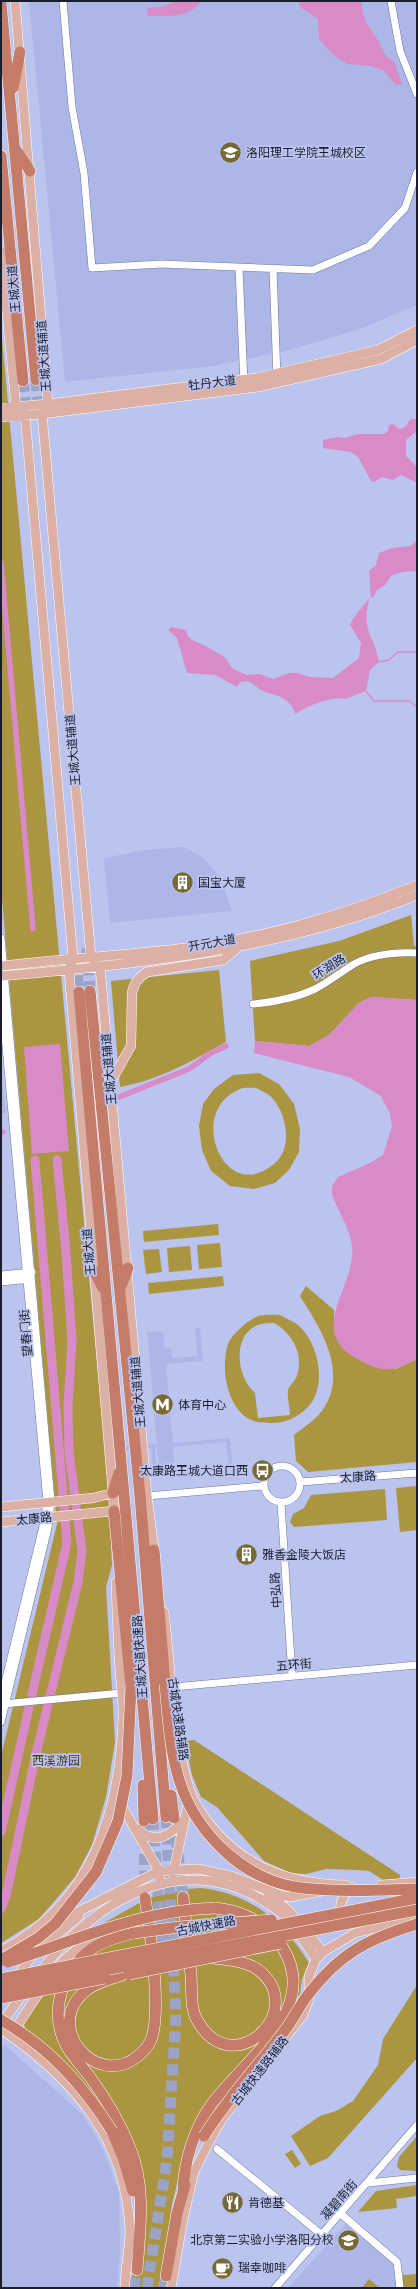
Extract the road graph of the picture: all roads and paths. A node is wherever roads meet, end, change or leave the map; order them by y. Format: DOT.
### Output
graph roads {
  1 [pos="15,1"];
  2 [pos="63,1"];
  3 [pos="391,1"];
  4 [pos="1,3"];
  5 [pos="20,52"];
  6 [pos="417,94"];
  7 [pos="10,103"];
  8 [pos="14,148"];
  9 [pos="1,156"];
  10 [pos="30,171"];
  11 [pos="417,172"];
  12 [pos="1,250"];
  13 [pos="239,268"];
  14 [pos="273,269"];
  15 [pos="417,330"];
  16 [pos="417,340"];
  17 [pos="277,378"];
  18 [pos="36,380"];
  19 [pos="23,381"];
  20 [pos="244,384"];
  21 [pos="48,404"];
  22 [pos="16,407"];
  23 [pos="1,408"];
  24 [pos="42,414"];
  25 [pos="25,415"];
  26 [pos="1,417"];
  27 [pos="417,885"];
  28 [pos="417,895"];
  29 [pos="1,938"];
  30 [pos="238,948"];
  31 [pos="417,953"];
  32 [pos="91,957"];
  33 [pos="73,958"];
  34 [pos="2,966"];
  35 [pos="100,967"];
  36 [pos="69,970"];
  37 [pos="3,976"];
  38 [pos="1,991"];
  39 [pos="253,1004"];
  40 [pos="110,1083"];
  41 [pos="128,1268"];
  42 [pos="94,1271"];
  43 [pos="1,1275"];
  44 [pos="30,1276"];
  45 [pos="1,1282"];
  46 [pos="120,1290"];
  47 [pos="105,1291"];
  48 [pos="120,1467"];
  49 [pos="417,1473"];
  50 [pos="300,1482"];
  51 [pos="264,1486"];
  52 [pos="113,1493"];
  53 [pos="144,1496"];
  54 [pos="53,1501"];
  55 [pos="281,1503"];
  56 [pos="1,1507"];
  57 [pos="119,1510"];
  58 [pos="48,1517"];
  59 [pos="1,1522"];
  60 [pos="154,1550"];
  61 [pos="122,1576"];
  62 [pos="151,1630"];
  63 [pos="136,1632"];
  64 [pos="417,1665"];
  65 [pos="292,1676"];
  66 [pos="169,1685"];
  67 [pos="122,1693"];
  68 [pos="2,1702"];
  69 [pos="1,1722"];
  70 [pos="190,1792"];
  71 [pos="115,1794"];
  72 [pos="175,1818"];
  73 [pos="144,1822"];
  74 [pos="254,1863"];
  75 [pos="173,1870"];
  76 [pos="160,1871"];
  77 [pos="173,1881"];
  78 [pos="161,1882"];
  79 [pos="417,1882"];
  80 [pos="338,1885"];
  81 [pos="355,1885"];
  82 [pos="261,1888"];
  83 [pos="417,1889"];
  84 [pos="183,1897"];
  85 [pos="145,1898"];
  86 [pos="417,1898"];
  87 [pos="102,1900"];
  88 [pos="417,1910"];
  89 [pos="384,1915"];
  90 [pos="324,1917"];
  91 [pos="417,1918"];
  92 [pos="417,1924"];
  93 [pos="355,1933"];
  94 [pos="116,1937"];
  95 [pos="23,1939"];
  96 [pos="1,1951"];
  97 [pos="319,1956"];
  98 [pos="213,1958"];
  99 [pos="1,1960"];
  100 [pos="1,1964"];
  101 [pos="122,1975"];
  102 [pos="1,1979"];
  103 [pos="1,1990"];
  104 [pos="1,1998"];
  105 [pos="1,2002"];
  106 [pos="1,2020"];
  107 [pos="1,2024"];
  108 [pos="1,2029"];
  109 [pos="27,2046"];
  110 [pos="417,2125"];
  111 [pos="217,2149"];
  112 [pos="417,2178"];
  113 [pos="368,2184"];
  114 [pos="183,2191"];
  115 [pos="341,2214"];
  116 [pos="322,2235"];
  117 [pos="138,2255"];
  118 [pos="137,2270"];
  119 [pos="166,2276"];
  120 [pos="125,2288"];
  121 [pos="171,2288"];
  122 [pos="276,2288"];
  123 [pos="400,2288"];
  1 -- 5 [label="main road, 王城大道辅道"];
  2 -- 13 [label="street"];
  3 -- 6 [label="street"];
  4 -- 7 [label="highway, 王城大道"];
  5 -- 7 [label="highway"];
  5 -- 10 [label="main road, 王城大道辅道"];
  7 -- 8 [label="highway, 王城大道"];
  8 -- 10 [label="highway"];
  8 -- 18 [label="highway, 王城大道"];
  9 -- 19 [label="highway, 王城大道"];
  10 -- 21 [label="main road, 王城大道辅道"];
  11 -- 14 [label="street"];
  12 -- 22 [label="main road"];
  13 -- 14 [label="street"];
  13 -- 20 [label="street"];
  14 -- 17 [label="street"];
  15 -- 17 [label="main road, 牡丹大道"];
  16 -- 17 [label="main road, 牡丹大道"];
  17 -- 20 [label="main road, 牡丹大道"];
  20 -- 21 [label="main road, 牡丹大道"];
  20 -- 24 [label="main road, 牡丹大道"];
  21 -- 22 [label="main road, 牡丹大道"];
  21 -- 24 [label="main road, 王城大道辅道"];
  22 -- 23 [label="main road, 牡丹大道"];
  22 -- 25 [label="main road"];
  24 -- 25 [label="main road, 牡丹大道"];
  24 -- 32 [label="main road, 王城大道辅道"];
  25 -- 26 [label="main road, 牡丹大道"];
  25 -- 33 [label="main road, 王城大道辅道"];
  27 -- 32 [label="main road, 开元大道"];
  28 -- 30 [label="main road, 开元大道"];
  29 -- 34 [label="street, 望春门街"];
  30 -- 35 [label="main road, 开元大道"];
  30 -- 40 [label="main road"];
  31 -- 39 [label="street, 环湖路"];
  32 -- 33 [label="main road, 开元大道"];
  32 -- 35 [label="main road"];
  33 -- 34 [label="main road, 开元大道"];
  33 -- 36 [label="main road, 王城大道辅道"];
  34 -- 37 [label="street, 望春门街"];
  35 -- 36 [label="main road, 开元大道"];
  35 -- 40 [label="main road, 王城大道辅道"];
  36 -- 37 [label="main road, 开元大道"];
  36 -- 42 [label="main road, 王城大道辅道"];
  37 -- 44 [label="street, 望春门街"];
  38 -- 44 [label="street, 望春门街"];
  40 -- 41 [label="main road, 王城大道辅道"];
  41 -- 46 [label="highway"];
  41 -- 53 [label="main road, 王城大道辅道"];
  42 -- 47 [label="highway"];
  42 -- 52 [label="main road, 王城大道辅道"];
  43 -- 44 [label="street"];
  44 -- 45 [label="street"];
  44 -- 54 [label="street, 望春门街"];
  46 -- 47 [label="highway, 王城大道"];
  46 -- 53 [label="highway, 王城大道"];
  47 -- 48 [label="highway, 王城大道"];
  48 -- 52 [label="highway"];
  48 -- 57 [label="highway, 王城大道"];
  49 -- 50 [label="street, 太康路"];
  50 -- 51 [label="street"];
  50 -- 55 [label="street"];
  51 -- 53 [label="street"];
  51 -- 55 [label="street"];
  52 -- 54 [label="main road, 太康路"];
  52 -- 57 [label="main road, 王城大道辅道"];
  53 -- 60 [label="main road, 王城大道辅道"];
  53 -- 62 [label="highway, 王城大道快速路"];
  54 -- 56 [label="main road, 太康路"];
  54 -- 58 [label="street, 望春门街"];
  55 -- 65 [label="street, 中弘路"];
  57 -- 58 [label="main road, 太康路"];
  57 -- 61 [label="highway"];
  57 -- 63 [label="highway, 王城大道快速路"];
  57 -- 67 [label="main road, 王城大道辅道"];
  58 -- 59 [label="main road, 太康路"];
  58 -- 68 [label="street, 望春门街"];
  60 -- 62 [label="highway"];
  60 -- 66 [label="highway"];
  61 -- 63 [label="highway"];
  61 -- 99 [label="highway, bridge"];
  62 -- 72 [label="highway, 王城大道快速路"];
  63 -- 73 [label="highway, 王城大道快速路"];
  64 -- 65 [label="street, 五环街"];
  65 -- 66 [label="street, 五环街"];
  66 -- 70 [label="main road, 古城快速路辅路"];
  66 -- 83 [label="highway, bridge"];
  67 -- 68 [label="street"];
  67 -- 71 [label="main road"];
  68 -- 69 [label="street, 望春门街"];
  70 -- 72 [label="main road"];
  70 -- 74 [label="main road, 古城快速路辅路"];
  71 -- 73 [label="main road"];
  71 -- 95 [label="main road"];
  72 -- 73 [label="main road"];
  72 -- 75 [label="main road"];
  73 -- 76 [label="main road"];
  74 -- 80 [label="main road, 古城快速路辅路"];
  74 -- 82 [label="main road"];
  75 -- 76 [label="main road"];
  75 -- 77 [label="main road"];
  75 -- 82 [label="main road"];
  76 -- 78 [label="main road"];
  76 -- 87 [label="main road"];
  77 -- 78 [label="main road"];
  77 -- 97 [label="main road"];
  78 -- 107 [label="main road"];
  79 -- 81 [label="main road, 古城快速路辅路"];
  80 -- 81 [label="main road, 古城快速路辅路"];
  80 -- 82 [label="main road"];
  81 -- 93 [label="main road"];
  82 -- 97 [label="main road"];
  84 -- 98 [label="highway"];
  85 -- 101 [label="highway"];
  86 -- 90 [label="highway, 古城快速路, bridge"];
  87 -- 95 [label="main road"];
  87 -- 105 [label="main road"];
  88 -- 89 [label="highway, 古城快速路, bridge"];
  89 -- 98 [label="highway, bridge"];
  89 -- 103 [label="highway, 古城快速路, bridge"];
  90 -- 94 [label="highway, bridge"];
  90 -- 102 [label="highway, 古城快速路, bridge"];
  91 -- 93 [label="main road"];
  92 -- 114 [label="highway, bridge"];
  93 -- 97 [label="main road"];
  94 -- 109 [label="main road"];
  94 -- 117 [label="highway"];
  95 -- 96 [label="main road"];
  97 -- 121 [label="main road, 古城快速路辅路"];
  98 -- 101 [label="highway, bridge"];
  100 -- 114 [label="highway, bridge"];
  101 -- 104 [label="highway, bridge"];
  106 -- 117 [label="highway, bridge"];
  108 -- 109 [label="main road"];
  109 -- 120 [label="main road"];
  110 -- 113 [label="street, 凝碧南街"];
  111 -- 116 [label="street"];
  112 -- 113 [label="street"];
  113 -- 115 [label="street, 凝碧南街"];
  114 -- 119 [label="highway"];
  115 -- 116 [label="street, 凝碧南街"];
  115 -- 123 [label="street"];
  116 -- 122 [label="street, 凝碧南街"];
  117 -- 118 [label="highway"];
}
